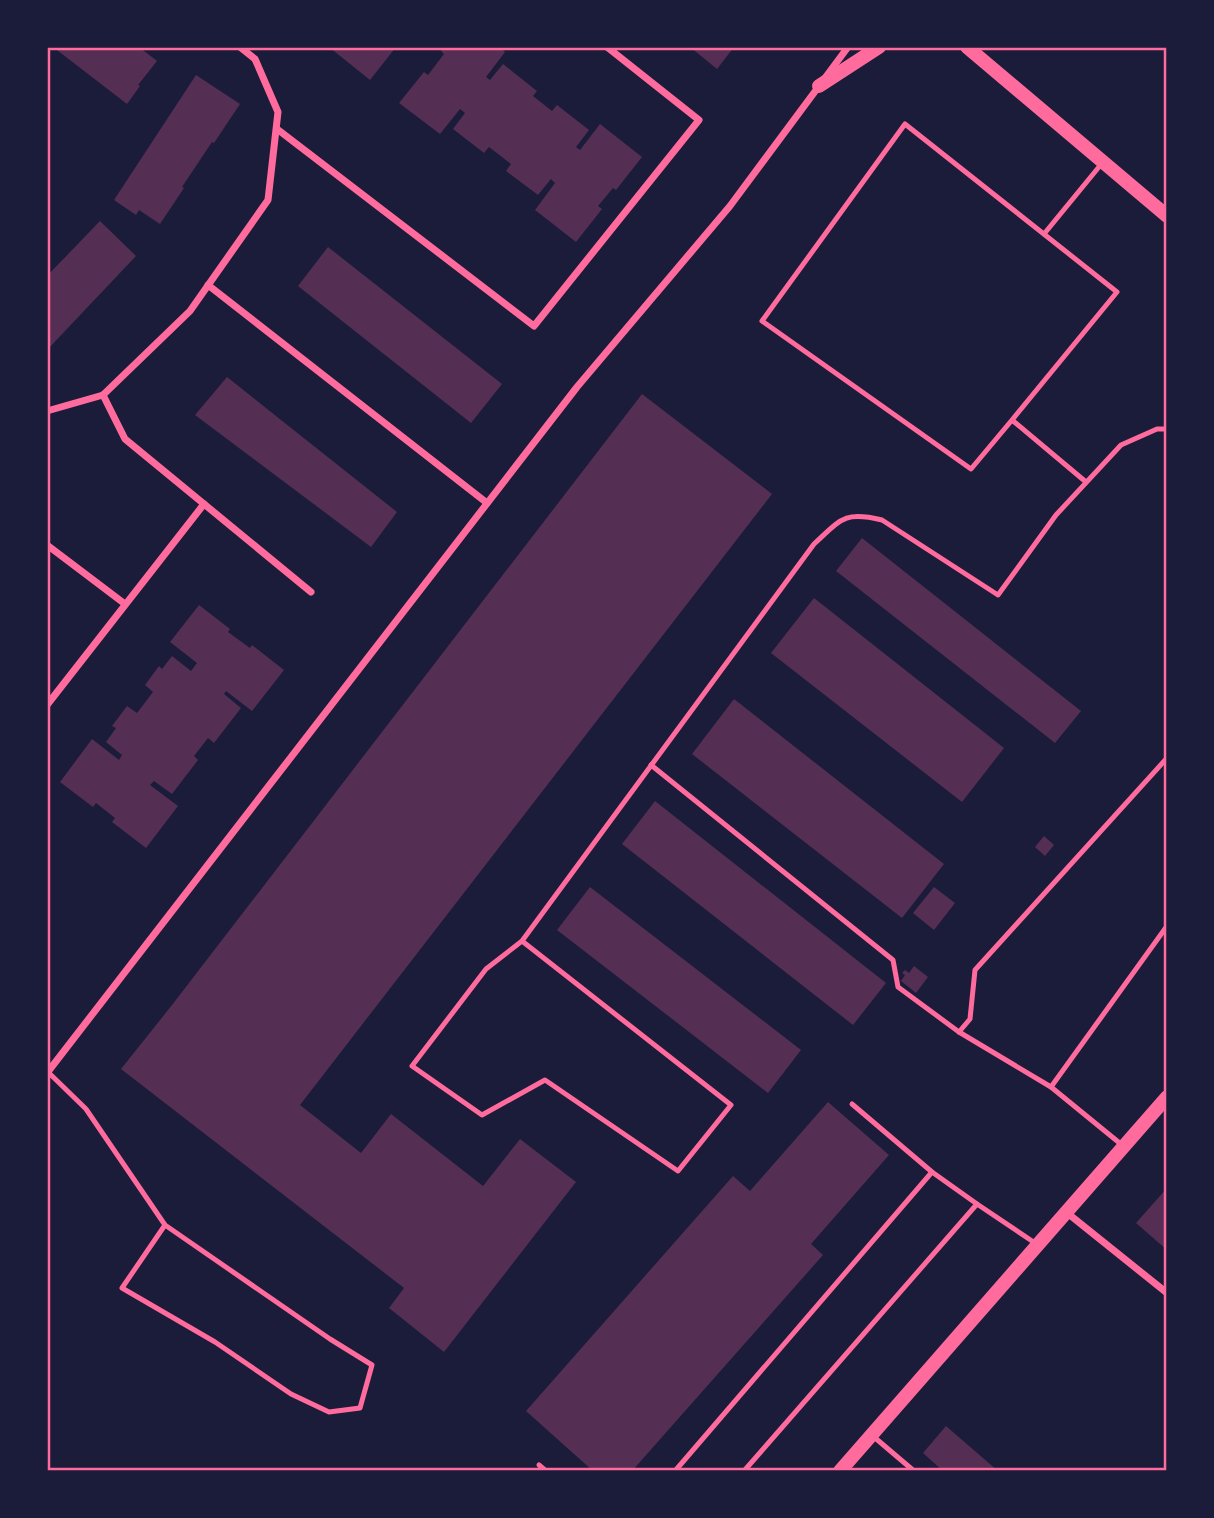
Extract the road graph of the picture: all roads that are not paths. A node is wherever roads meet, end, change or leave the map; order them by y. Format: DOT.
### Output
graph roads {
  1 [pos="240,47"];
  2 [pos="607,47"];
  3 [pos="848,47"];
  4 [pos="879,47"];
  5 [pos="968,47"];
  6 [pos="819,86"];
  7 [pos="276,130"];
  8 [pos="1103,162"];
  9 [pos="1167,216"];
  10 [pos="1044,234"];
  11 [pos="208,285"];
  12 [pos="103,395"];
  13 [pos="47,411"];
  14 [pos="1012,420"];
  15 [pos="1167,429"];
  16 [pos="1086,482"];
  17 [pos="487,503"];
  18 [pos="204,504"];
  19 [pos="47,545"];
  20 [pos="311,593"];
  21 [pos="125,604"];
  22 [pos="47,705"];
  23 [pos="1167,758"];
  24 [pos="652,765"];
  25 [pos="1167,926"];
  26 [pos="522,941"];
  27 [pos="959,1032"];
  28 [pos="47,1057"];
  29 [pos="55,1063"];
  30 [pos="48,1073"];
  31 [pos="1051,1087"];
  32 [pos="1167,1097"];
  33 [pos="852,1104"];
  34 [pos="1124,1146"];
  35 [pos="932,1172"];
  36 [pos="977,1205"];
  37 [pos="1066,1212"];
  38 [pos="165,1225"];
  39 [pos="1037,1245"];
  40 [pos="1167,1293"];
  41 [pos="871,1435"];
  42 [pos="539,1465"];
  43 [pos="911,1470"];
  44 [pos="546,1471"];
  45 [pos="676,1471"];
  46 [pos="744,1471"];
  47 [pos="840,1471"];
  1 -- 7 [label="street"];
  2 -- 7 [label="street"];
  3 -- 6 [label="street"];
  4 -- 6 [label="main road"];
  5 -- 8 [label="main road"];
  6 -- 17 [label="street"];
  7 -- 11 [label="street"];
  8 -- 9 [label="main road"];
  8 -- 10 [label="lane"];
  10 -- 14 [label="lane"];
  10 -- 14 [label="lane"];
  11 -- 12 [label="street"];
  11 -- 17 [label="street"];
  12 -- 13 [label="street"];
  12 -- 18 [label="street"];
  14 -- 16 [label="lane"];
  15 -- 16 [label="lane"];
  16 -- 24 [label="lane"];
  17 -- 29 [label="street"];
  18 -- 20 [label="street"];
  18 -- 21 [label="street"];
  19 -- 21 [label="street"];
  21 -- 22 [label="street"];
  23 -- 27 [label="lane"];
  24 -- 26 [label="lane"];
  24 -- 27 [label="lane"];
  25 -- 31 [label="lane"];
  26 -- 26 [label="lane"];
  27 -- 31 [label="lane"];
  28 -- 29 [label="street"];
  29 -- 30 [label="street"];
  30 -- 38 [label="lane"];
  31 -- 34 [label="lane"];
  32 -- 34 [label="main road"];
  33 -- 35 [label="lane"];
  34 -- 37 [label="main road"];
  35 -- 36 [label="lane"];
  35 -- 45 [label="lane"];
  36 -- 39 [label="lane"];
  36 -- 46 [label="lane"];
  37 -- 39 [label="main road"];
  37 -- 40 [label="street"];
  38 -- 38 [label="lane"];
  39 -- 41 [label="main road"];
  41 -- 43 [label="lane"];
  41 -- 47 [label="main road"];
  42 -- 44 [label="lane"];
}
